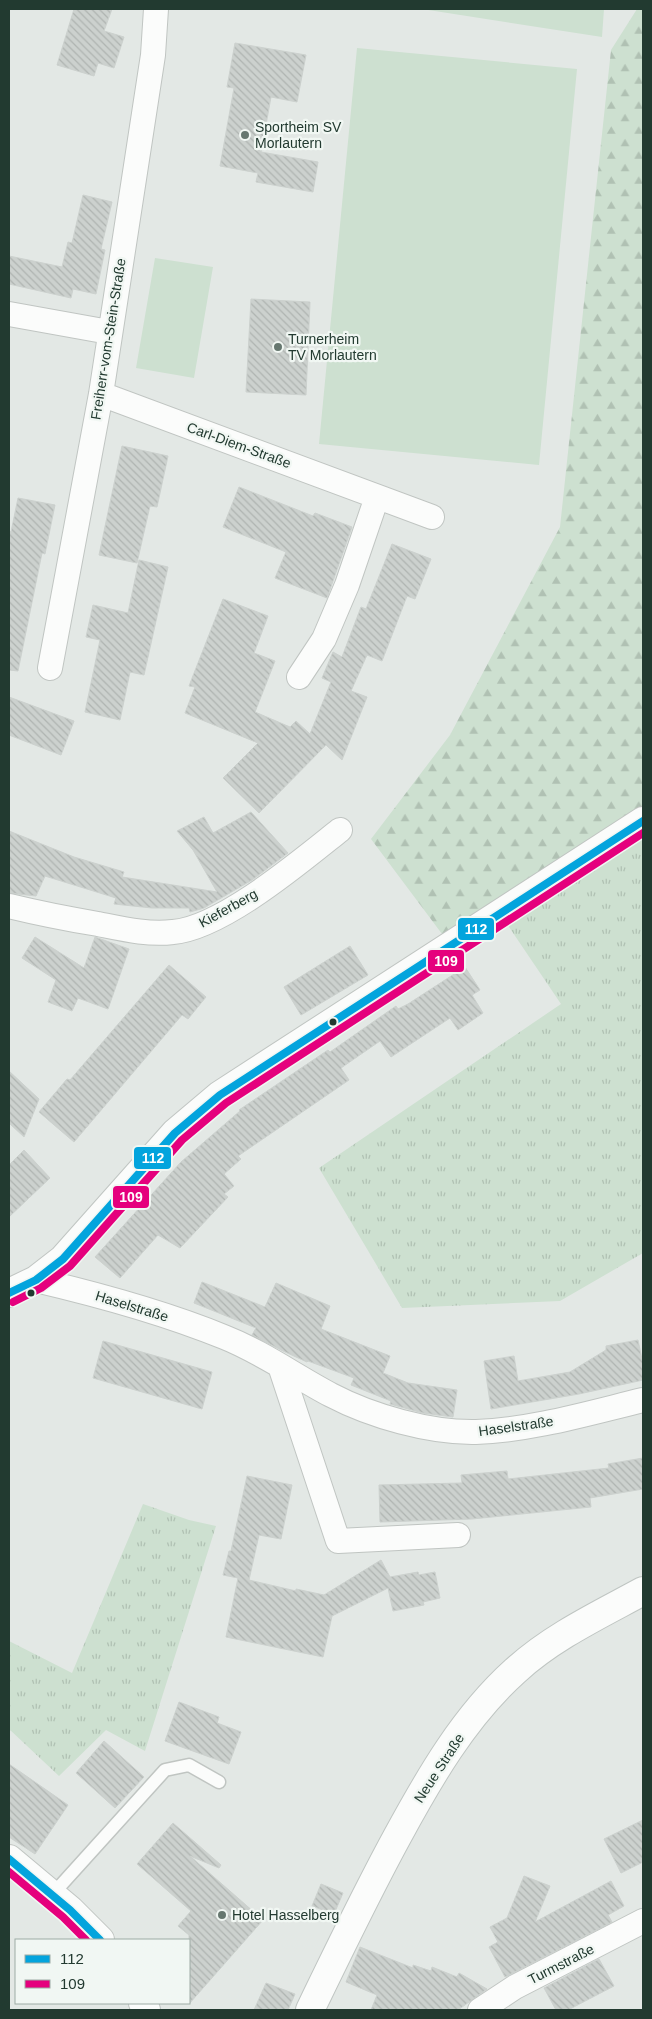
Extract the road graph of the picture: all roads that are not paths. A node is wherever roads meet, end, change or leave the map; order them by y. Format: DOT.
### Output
graph roads {
  1 [pos="156,9"];
  2 [pos="9,314"];
  3 [pos="109,332"];
  4 [pos="100,394"];
  5 [pos="377,497"];
  6 [pos="432,517"];
  7 [pos="50,668"];
  8 [pos="299,677"];
  9 [pos="643,821"];
  10 [pos="340,830"];
  11 [pos="9,906"];
  12 [pos="36,1280"];
  13 [pos="9,1293"];
  14 [pos="280,1366"];
  15 [pos="643,1400"];
  16 [pos="458,1535"];
  17 [pos="643,1591"];
  18 [pos="219,1782"];
  19 [pos="9,1859"];
  20 [pos="52,1895"];
  21 [pos="643,1921"];
  22 [pos="99,1939"];
  23 [pos="310,2010"];
  24 [pos="480,2010"];
  1 -- 3 [label="street, Freiherr-vom-Stein-Straße"];
  2 -- 3 [label="street"];
  3 -- 4 [label="street, Freiherr-vom-Stein-Straße"];
  4 -- 5 [label="street, Carl-Diem-Straße"];
  4 -- 7 [label="street, Freiherr-vom-Stein-Straße"];
  5 -- 6 [label="street, Carl-Diem-Straße"];
  5 -- 8 [label="street"];
  9 -- 12 [label="street"];
  10 -- 11 [label="street, Kieferberg"];
  12 -- 13 [label="street"];
  12 -- 14 [label="street, Haselstraße"];
  14 -- 15 [label="street, Haselstraße"];
  14 -- 16 [label="street"];
  17 -- 23 [label="street, Neue Straße"];
  18 -- 20 [label="lane"];
  19 -- 20 [label="street"];
  20 -- 22 [label="street"];
  21 -- 24 [label="street, Turmstraße"];
}
